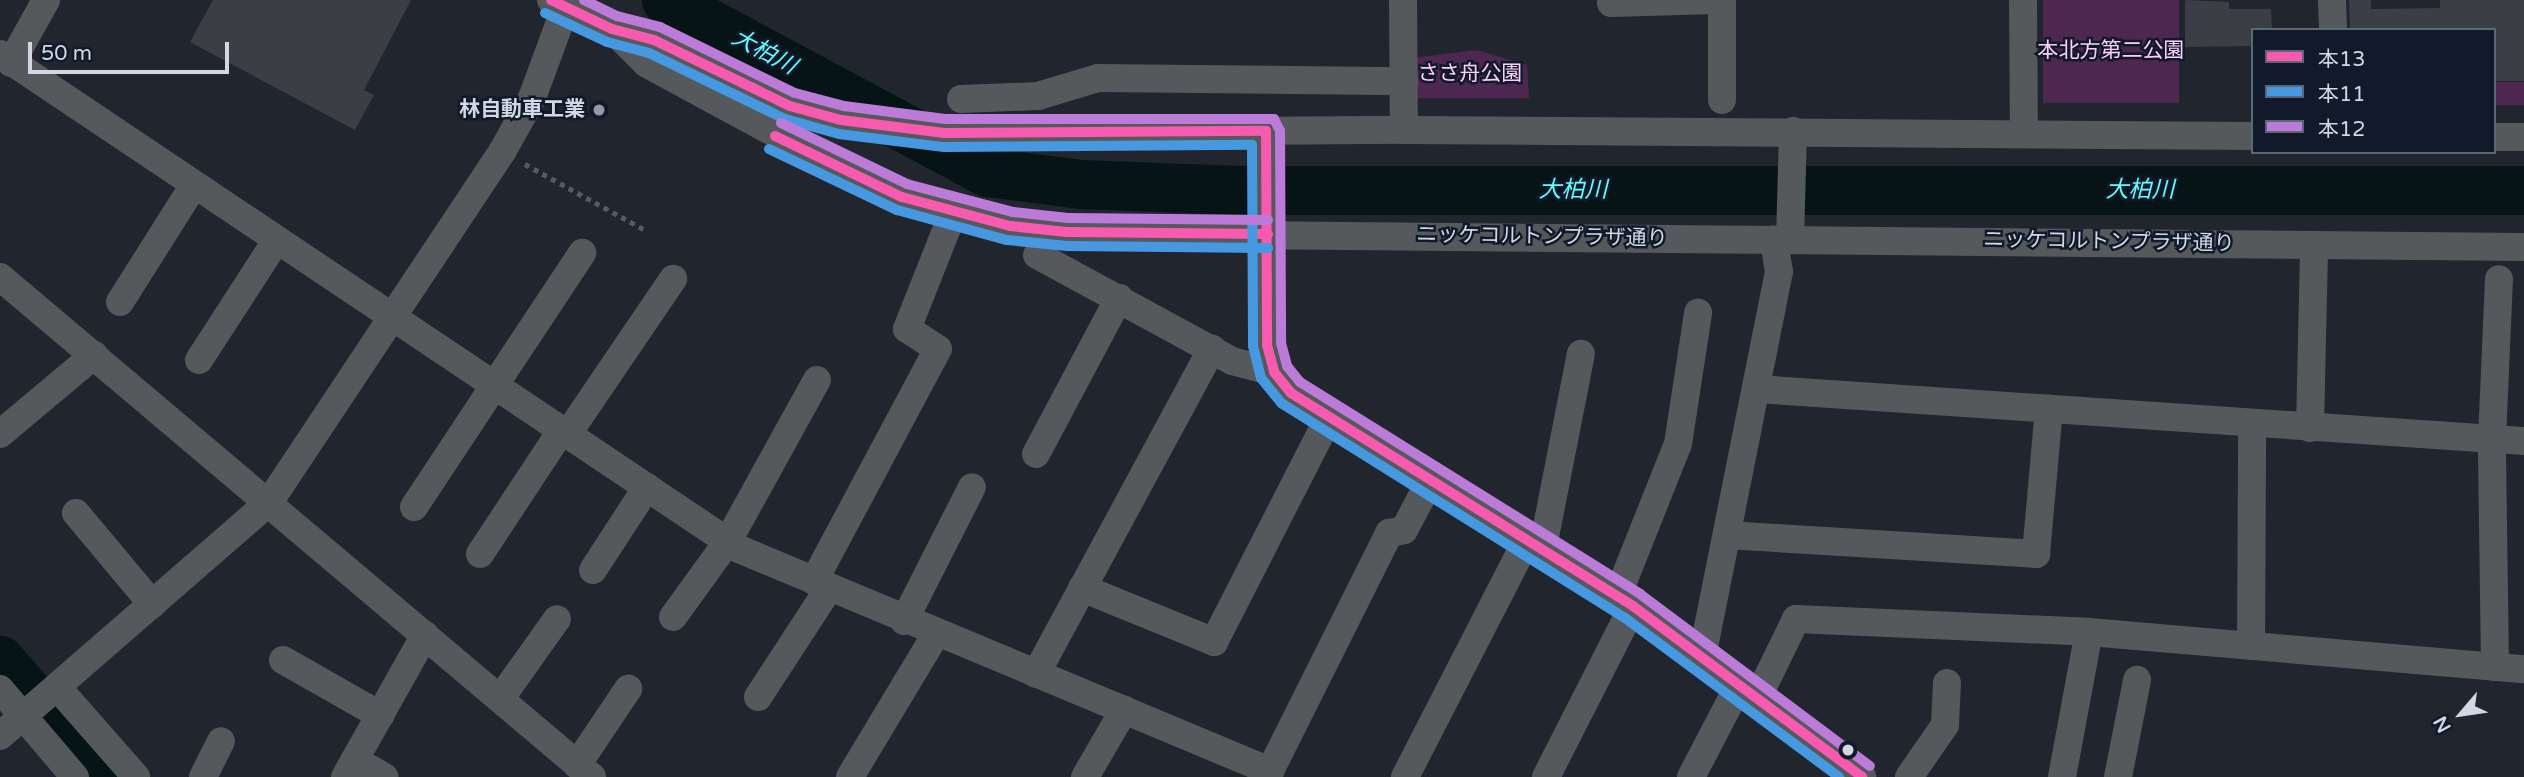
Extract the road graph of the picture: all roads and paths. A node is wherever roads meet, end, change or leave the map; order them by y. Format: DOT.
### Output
graph roads {
  1 [pos="46,0"];
  2 [pos="1404,0"];
  3 [pos="1719,0"];
  4 [pos="2024,0"];
  5 [pos="2332,0"];
  6 [pos="562,2"];
  7 [pos="1611,3"];
  8 [pos="2333,28"];
  9 [pos="612,29"];
  10 [pos="6,58"];
  11 [pos="1404,81"];
  12 [pos="961,99"];
  13 [pos="1722,100"];
  14 [pos="1404,130"];
  15 [pos="1793,131"];
  16 [pos="2024,133"];
  17 [pos="2251,136"];
  18 [pos="2496,137"];
  19 [pos="2524,137"];
  20 [pos="1266,140"];
  21 [pos="502,152"];
  22 [pos="194,186"];
  23 [pos="953,214"];
  24 [pos="1267,223"];
  25 [pos="647,231"];
  26 [pos="1782,239"];
  27 [pos="276,241"];
  28 [pos="2314,245"];
  29 [pos="2524,247"];
  30 [pos="582,253"];
  31 [pos="1037,255"];
  32 [pos="0,277"];
  33 [pos="673,279"];
  34 [pos="2499,279"];
  35 [pos="1119,298"];
  36 [pos="120,302"];
  37 [pos="1698,313"];
  38 [pos="394,320"];
  39 [pos="1212,349"];
  40 [pos="1581,354"];
  41 [pos="94,355"];
  42 [pos="199,360"];
  43 [pos="1274,372"];
  44 [pos="817,380"];
  45 [pos="495,387"];
  46 [pos="1757,389"];
  47 [pos="2049,409"];
  48 [pos="1328,419"];
  49 [pos="2252,423"];
  50 [pos="2310,428"];
  51 [pos="564,433"];
  52 [pos="0,434"];
  53 [pos="2492,439"];
  54 [pos="2524,442"];
  55 [pos="1036,454"];
  56 [pos="1429,483"];
  57 [pos="647,487"];
  58 [pos="972,487"];
  59 [pos="270,501"];
  60 [pos="414,507"];
  61 [pos="76,513"];
  62 [pos="1727,535"];
  63 [pos="728,541"];
  64 [pos="1534,547"];
  65 [pos="480,554"];
  66 [pos="593,570"];
  67 [pos="822,585"];
  68 [pos="1082,588"];
  69 [pos="1625,602"];
  70 [pos="152,604"];
  71 [pos="673,617"];
  72 [pos="557,619"];
  73 [pos="904,621"];
  74 [pos="2089,632"];
  75 [pos="936,634"];
  76 [pos="425,635"];
  77 [pos="2251,646"];
  78 [pos="1702,657"];
  79 [pos="282,660"];
  80 [pos="2496,667"];
  81 [pos="2524,669"];
  82 [pos="1036,674"];
  83 [pos="2137,680"];
  84 [pos="1947,682"];
  85 [pos="56,688"];
  86 [pos="0,689"];
  87 [pos="628,689"];
  88 [pos="1748,692"];
  89 [pos="758,697"];
  90 [pos="500,699"];
  91 [pos="1124,710"];
  92 [pos="24,715"];
  93 [pos="380,715"];
  94 [pos="0,736"];
  95 [pos="221,741"];
  96 [pos="350,768"];
  97 [pos="584,771"];
  98 [pos="1268,774"];
  99 [pos="858,775"];
  100 [pos="75,777"];
  101 [pos="136,777"];
  102 [pos="203,777"];
  103 [pos="385,777"];
  104 [pos="1085,777"];
  105 [pos="1405,777"];
  106 [pos="1545,777"];
  107 [pos="1691,777"];
  108 [pos="1862,777"];
  109 [pos="1909,777"];
  110 [pos="2062,777"];
  111 [pos="2118,777"];
  1 -- 10 [label="street"];
  2 -- 11 [label="street"];
  3 -- 7 [label="street"];
  3 -- 13 [label="street"];
  4 -- 16 [label="street"];
  5 -- 8 [label="street"];
  6 -- 9 [label="street, ニッケコルトンプラザ通り"];
  6 -- 21 [label="street"];
  9 -- 20 [label="street, ニッケコルトンプラザ通り"];
  9 -- 23 [label="street, ニッケコルトンプラザ通り"];
  10 -- 22 [label="street"];
  11 -- 12 [label="street"];
  11 -- 14 [label="street"];
  14 -- 15 [label="street, ニッケコルトンプラザ通り"];
  14 -- 20 [label="street, ニッケコルトンプラザ通り"];
  15 -- 16 [label="street, ニッケコルトンプラザ通り"];
  15 -- 26 [label="street"];
  16 -- 17 [label="street, ニッケコルトンプラザ通り"];
  18 -- 19 [label="street"];
  20 -- 24 [label="street"];
  21 -- 25 [label="path"];
  21 -- 38 [label="street"];
  22 -- 27 [label="street"];
  22 -- 36 [label="street"];
  23 -- 24 [label="street, ニッケコルトンプラザ通り"];
  23 -- 67 [label="street"];
  24 -- 26 [label="street, ニッケコルトンプラザ通り"];
  24 -- 43 [label="street"];
  26 -- 28 [label="street, ニッケコルトンプラザ通り"];
  26 -- 46 [label="street"];
  27 -- 38 [label="street"];
  27 -- 42 [label="street"];
  28 -- 29 [label="street, ニッケコルトンプラザ通り"];
  28 -- 50 [label="street"];
  30 -- 45 [label="street"];
  31 -- 35 [label="street"];
  32 -- 41 [label="street"];
  33 -- 51 [label="street"];
  34 -- 53 [label="street"];
  35 -- 39 [label="street"];
  35 -- 55 [label="street"];
  37 -- 69 [label="street"];
  38 -- 45 [label="street"];
  38 -- 59 [label="street"];
  39 -- 43 [label="street"];
  39 -- 68 [label="street"];
  40 -- 64 [label="street"];
  41 -- 52 [label="street"];
  41 -- 59 [label="street"];
  43 -- 48 [label="street"];
  44 -- 63 [label="street"];
  45 -- 51 [label="street"];
  45 -- 60 [label="street"];
  46 -- 47 [label="street"];
  46 -- 62 [label="street"];
  47 -- 49 [label="street"];
  47 -- 62 [label="street"];
  48 -- 56 [label="street"];
  48 -- 68 [label="street"];
  49 -- 50 [label="street"];
  49 -- 77 [label="street"];
  50 -- 53 [label="street"];
  51 -- 57 [label="street"];
  51 -- 65 [label="street"];
  53 -- 54 [label="street"];
  53 -- 80 [label="street"];
  56 -- 64 [label="street"];
  56 -- 98 [label="street"];
  57 -- 63 [label="street"];
  57 -- 66 [label="street"];
  58 -- 73 [label="street"];
  59 -- 70 [label="street"];
  59 -- 76 [label="street"];
  61 -- 70 [label="street"];
  62 -- 78 [label="street"];
  63 -- 67 [label="street"];
  63 -- 71 [label="street"];
  64 -- 69 [label="street"];
  64 -- 105 [label="street"];
  67 -- 73 [label="street"];
  67 -- 89 [label="street"];
  68 -- 82 [label="street"];
  69 -- 78 [label="street"];
  69 -- 106 [label="street"];
  70 -- 85 [label="street"];
  72 -- 90 [label="street"];
  73 -- 75 [label="street"];
  74 -- 77 [label="street"];
  74 -- 88 [label="street"];
  74 -- 110 [label="street"];
  75 -- 82 [label="street"];
  75 -- 99 [label="street"];
  76 -- 90 [label="street"];
  76 -- 93 [label="street"];
  77 -- 80 [label="street"];
  78 -- 88 [label="street"];
  79 -- 93 [label="street"];
  80 -- 81 [label="street"];
  82 -- 91 [label="street"];
  83 -- 111 [label="street"];
  84 -- 109 [label="street"];
  85 -- 92 [label="street"];
  85 -- 101 [label="street"];
  86 -- 92 [label="street"];
  87 -- 97 [label="street"];
  88 -- 107 [label="street"];
  88 -- 108 [label="street"];
  90 -- 97 [label="street"];
  91 -- 98 [label="street"];
  91 -- 104 [label="street"];
  92 -- 94 [label="street"];
  92 -- 100 [label="street"];
  93 -- 96 [label="street"];
  95 -- 102 [label="street"];
  96 -- 103 [label="street"];
}
